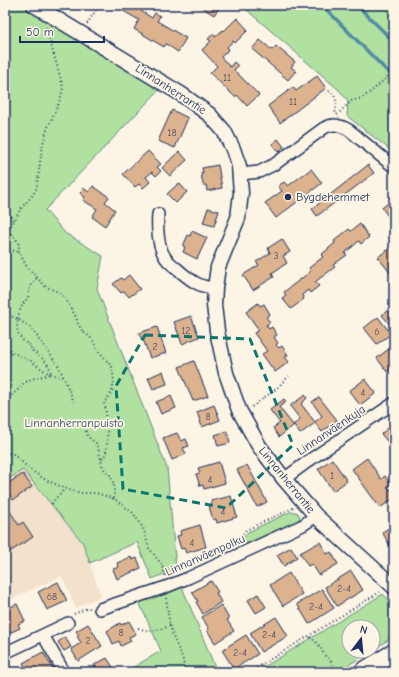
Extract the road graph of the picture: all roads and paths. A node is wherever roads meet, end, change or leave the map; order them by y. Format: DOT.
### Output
graph roads {
  1 [pos="34,5"];
  2 [pos="99,5"];
  3 [pos="45,25"];
  4 [pos="84,28"];
  5 [pos="394,71"];
  6 [pos="325,93"];
  7 [pos="394,167"];
  8 [pos="241,174"];
  9 [pos="5,205"];
  10 [pos="158,214"];
  11 [pos="14,222"];
  12 [pos="8,231"];
  13 [pos="5,236"];
  14 [pos="5,249"];
  15 [pos="20,252"];
  16 [pos="37,278"];
  17 [pos="215,288"];
  18 [pos="5,313"];
  19 [pos="18,320"];
  20 [pos="5,349"];
  21 [pos="51,374"];
  22 [pos="289,376"];
  23 [pos="63,378"];
  24 [pos="5,400"];
  25 [pos="74,402"];
  26 [pos="394,403"];
  27 [pos="247,408"];
  28 [pos="85,423"];
  29 [pos="5,452"];
  30 [pos="101,460"];
  31 [pos="284,479"];
  32 [pos="64,488"];
  33 [pos="114,499"];
  34 [pos="52,504"];
  35 [pos="296,507"];
  36 [pos="316,516"];
  37 [pos="230,549"];
  38 [pos="166,578"];
  39 [pos="391,587"];
  40 [pos="166,595"];
  41 [pos="96,607"];
  42 [pos="87,608"];
  43 [pos="68,623"];
  44 [pos="170,626"];
  45 [pos="138,628"];
  46 [pos="43,636"];
  47 [pos="309,636"];
  48 [pos="5,653"];
  49 [pos="394,653"];
  50 [pos="64,672"];
  51 [pos="184,672"];
  52 [pos="250,672"];
  53 [pos="334,672"];
  54 [pos="363,672"];
  1 -- 8 [label="street, Linnanherrantie"];
  2 -- 4 [label="path"];
  3 -- 11 [label="path"];
  5 -- 6 [label="path"];
  7 -- 8 [label="street"];
  8 -- 17 [label="street, Linnanherrantie"];
  9 -- 11 [label="path"];
  10 -- 17 [label="street"];
  11 -- 12 [label="path"];
  12 -- 13 [label="path"];
  12 -- 15 [label="path"];
  14 -- 15 [label="path"];
  15 -- 16 [label="path"];
  16 -- 19 [label="path"];
  16 -- 30 [label="path"];
  17 -- 31 [label="street, Linnanherrantie"];
  18 -- 19 [label="path"];
  19 -- 21 [label="path"];
  19 -- 23 [label="path"];
  20 -- 21 [label="path"];
  21 -- 23 [label="path"];
  21 -- 24 [label="path"];
  22 -- 27 [label="path"];
  23 -- 25 [label="path"];
  26 -- 31 [label="street, Linnanväenkuja"];
  28 -- 30 [label="path"];
  29 -- 32 [label="path"];
  30 -- 33 [label="path"];
  31 -- 36 [label="street, Linnanherrantie"];
  32 -- 33 [label="path"];
  32 -- 34 [label="path"];
  33 -- 38 [label="path"];
  35 -- 37 [label="path"];
  36 -- 39 [label="street, Linnanherrantie"];
  36 -- 41 [label="street, Linnanväenpolku"];
  39 -- 47 [label="path"];
  40 -- 44 [label="path"];
  41 -- 42 [label="path"];
  41 -- 42 [label="path"];
  42 -- 43 [label="path"];
  43 -- 46 [label="street"];
  44 -- 45 [label="path"];
  44 -- 51 [label="path"];
  46 -- 48 [label="street"];
  46 -- 50 [label="street"];
  47 -- 52 [label="path"];
  47 -- 53 [label="path"];
  49 -- 54 [label="main road"];
}
